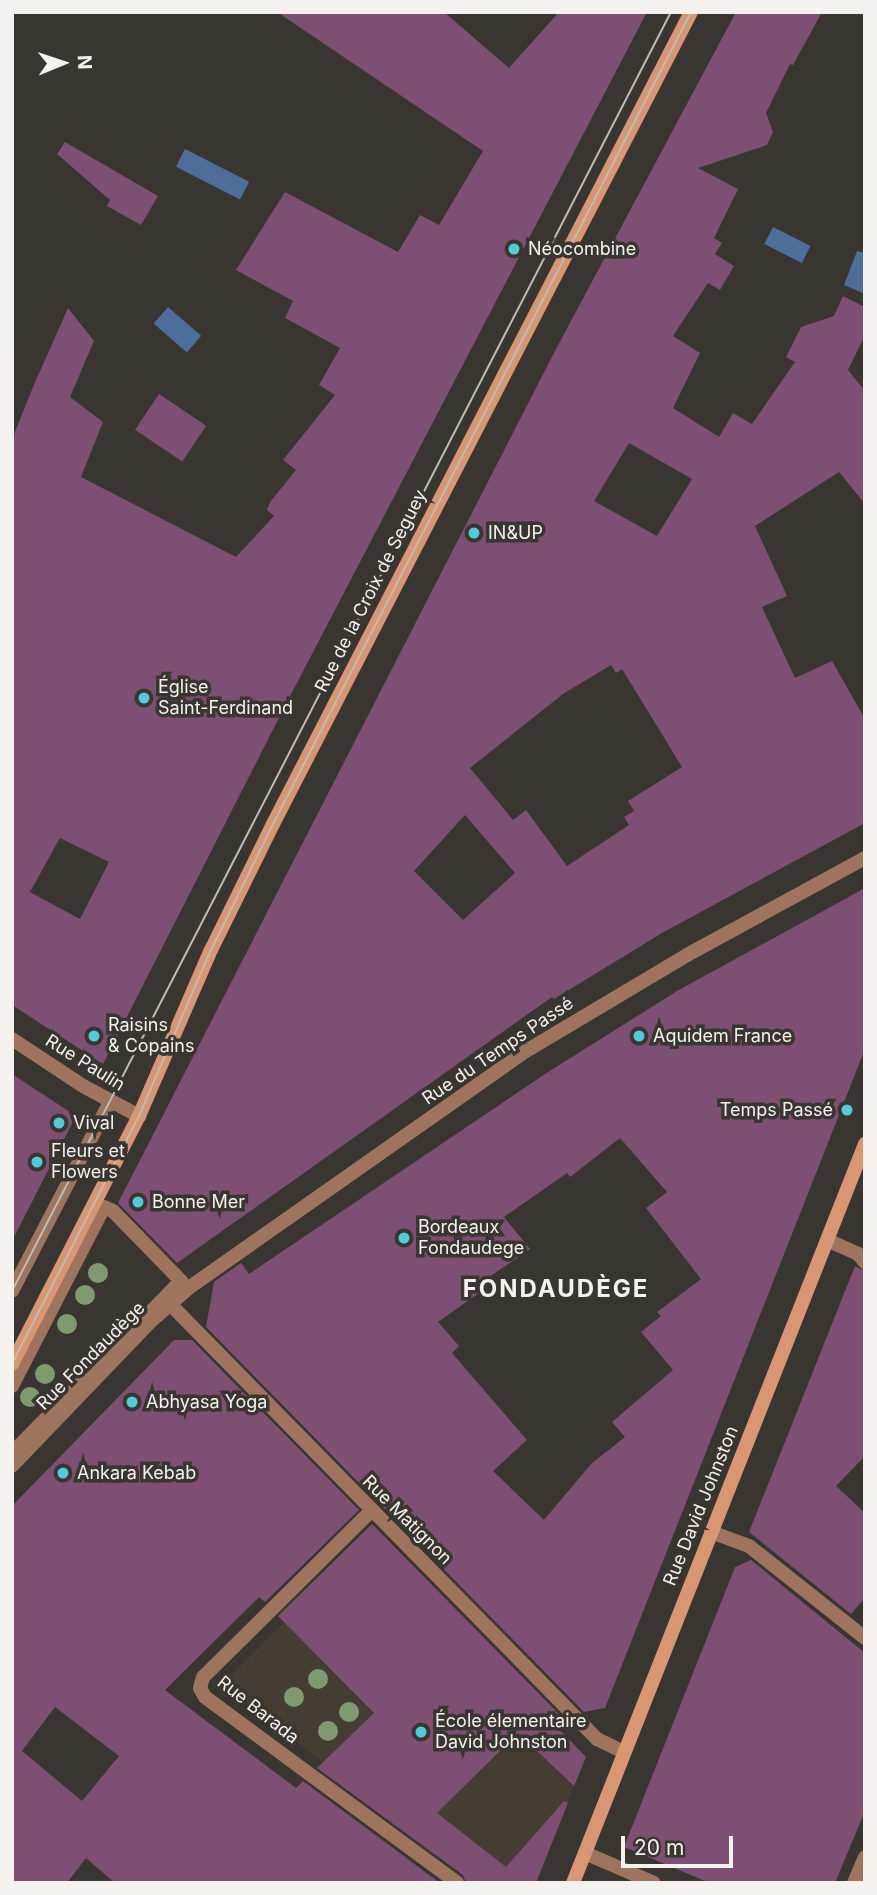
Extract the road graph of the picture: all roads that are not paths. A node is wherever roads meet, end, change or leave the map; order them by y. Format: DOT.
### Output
graph roads {
  1 [pos="691,12"];
  2 [pos="865,858"];
  3 [pos="12,1039"];
  4 [pos="110,1102"];
  5 [pos="139,1116"];
  6 [pos="865,1144"];
  7 [pos="827,1240"];
  8 [pos="865,1262"];
  9 [pos="12,1290"];
  10 [pos="170,1304"];
  11 [pos="12,1364"];
  12 [pos="12,1386"];
  13 [pos="12,1453"];
  14 [pos="12,1466"];
  15 [pos="371,1511"];
  16 [pos="711,1532"];
  17 [pos="865,1639"];
  18 [pos="624,1752"];
  19 [pos="585,1853"];
  20 [pos="865,1857"];
  21 [pos="457,1883"];
  22 [pos="573,1883"];
  23 [pos="654,1883"];
  24 [pos="853,1883"];
  1 -- 5 [label="main road, Rue de la Croix de Seguey"];
  2 -- 10 [label="street, Rue du Temps Passé"];
  3 -- 4 [label="street, Rue Paulin"];
  4 -- 5 [label="street, Rue Paulin"];
  4 -- 9 [label="street"];
  5 -- 11 [label="main road, Rue de la Croix de Seguey"];
  6 -- 7 [label="main road, Rue David Johnston"];
  7 -- 8 [label="street"];
  7 -- 16 [label="main road, Rue David Johnston"];
  10 -- 14 [label="street, Rue Fondaudège"];
  10 -- 15 [label="street, Rue Matignon"];
  12 -- 13 [label="street"];
  15 -- 18 [label="street, Rue Matignon"];
  15 -- 21 [label="street, Rue Barada"];
  16 -- 17 [label="street"];
  16 -- 18 [label="main road, Rue David Johnston"];
  18 -- 19 [label="main road, Rue David Johnston"];
  19 -- 22 [label="main road, Rue David Johnston"];
  19 -- 23 [label="street"];
  20 -- 24 [label="street"];
}
